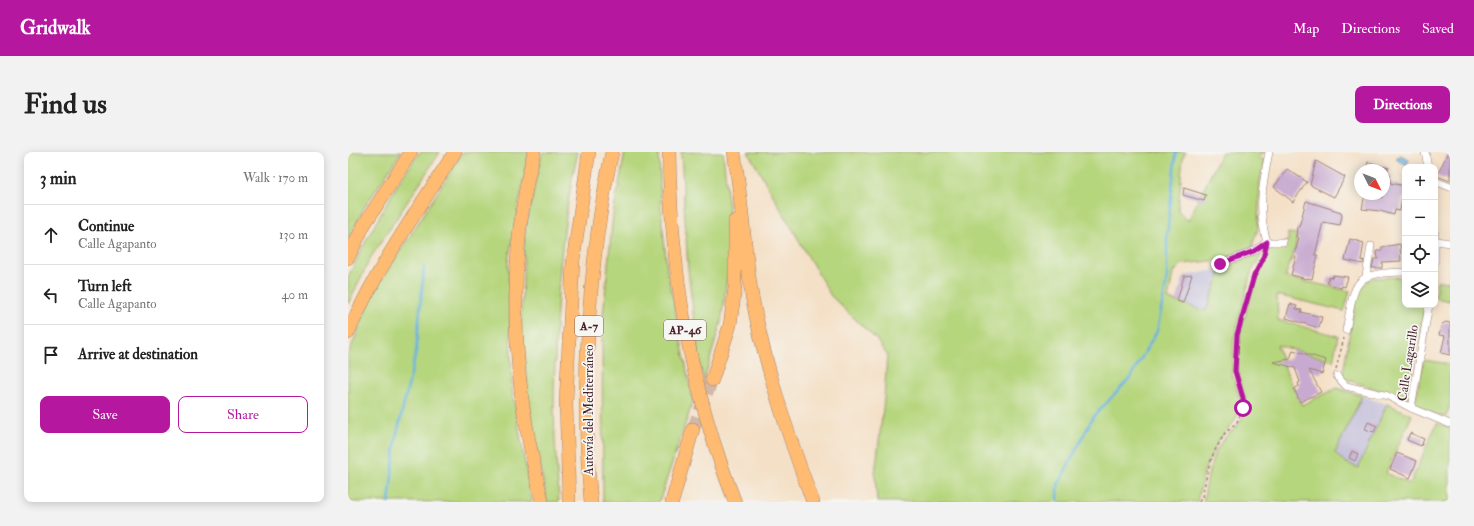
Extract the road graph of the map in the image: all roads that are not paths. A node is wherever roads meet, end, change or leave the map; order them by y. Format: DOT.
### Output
graph roads {
  1 [pos="410,152"];
  2 [pos="455,152"];
  3 [pos="534,152"];
  4 [pos="589,152"];
  5 [pos="612,152"];
  6 [pos="669,152"];
  7 [pos="734,152"];
  8 [pos="1269,152"];
  9 [pos="1425,152"];
  10 [pos="1427,164"];
  11 [pos="1438,182"];
  12 [pos="1450,187"];
  13 [pos="1438,239"];
  14 [pos="1267,242"];
  15 [pos="1283,242"];
  16 [pos="1450,243"];
  17 [pos="1371,246"];
  18 [pos="348,258"];
  19 [pos="1220,264"];
  20 [pos="1402,272"];
  21 [pos="1366,276"];
  22 [pos="1429,308"];
  23 [pos="1346,330"];
  24 [pos="348,333"];
  25 [pos="1337,376"];
  26 [pos="712,380"];
  27 [pos="1411,408"];
  28 [pos="1450,424"];
  29 [pos="694,429"];
  30 [pos="542,502"];
  31 [pos="569,502"];
  32 [pos="591,502"];
  33 [pos="672,502"];
  34 [pos="735,502"];
  35 [pos="813,502"];
  1 -- 18 [label="highway"];
  2 -- 24 [label="highway"];
  3 -- 30 [label="highway"];
  4 -- 31 [label="highway, Autovía del Mediterráneo / A-7"];
  5 -- 32 [label="highway, Autovía del Mediterráneo / A-7"];
  6 -- 34 [label="highway, AP-46"];
  7 -- 26 [label="highway"];
  7 -- 35 [label="highway"];
  8 -- 14 [label="street"];
  9 -- 10 [label="street"];
  11 -- 12 [label="street"];
  13 -- 16 [label="street"];
  14 -- 15 [label="street"];
  14 -- 19 [label="street"];
  17 -- 21 [label="street"];
  20 -- 21 [label="street"];
  21 -- 23 [label="street"];
  22 -- 27 [label="street, Calle Lagarillo"];
  25 -- 27 [label="street"];
  27 -- 28 [label="street, Calle Lagarillo"];
  29 -- 33 [label="highway"];
}
